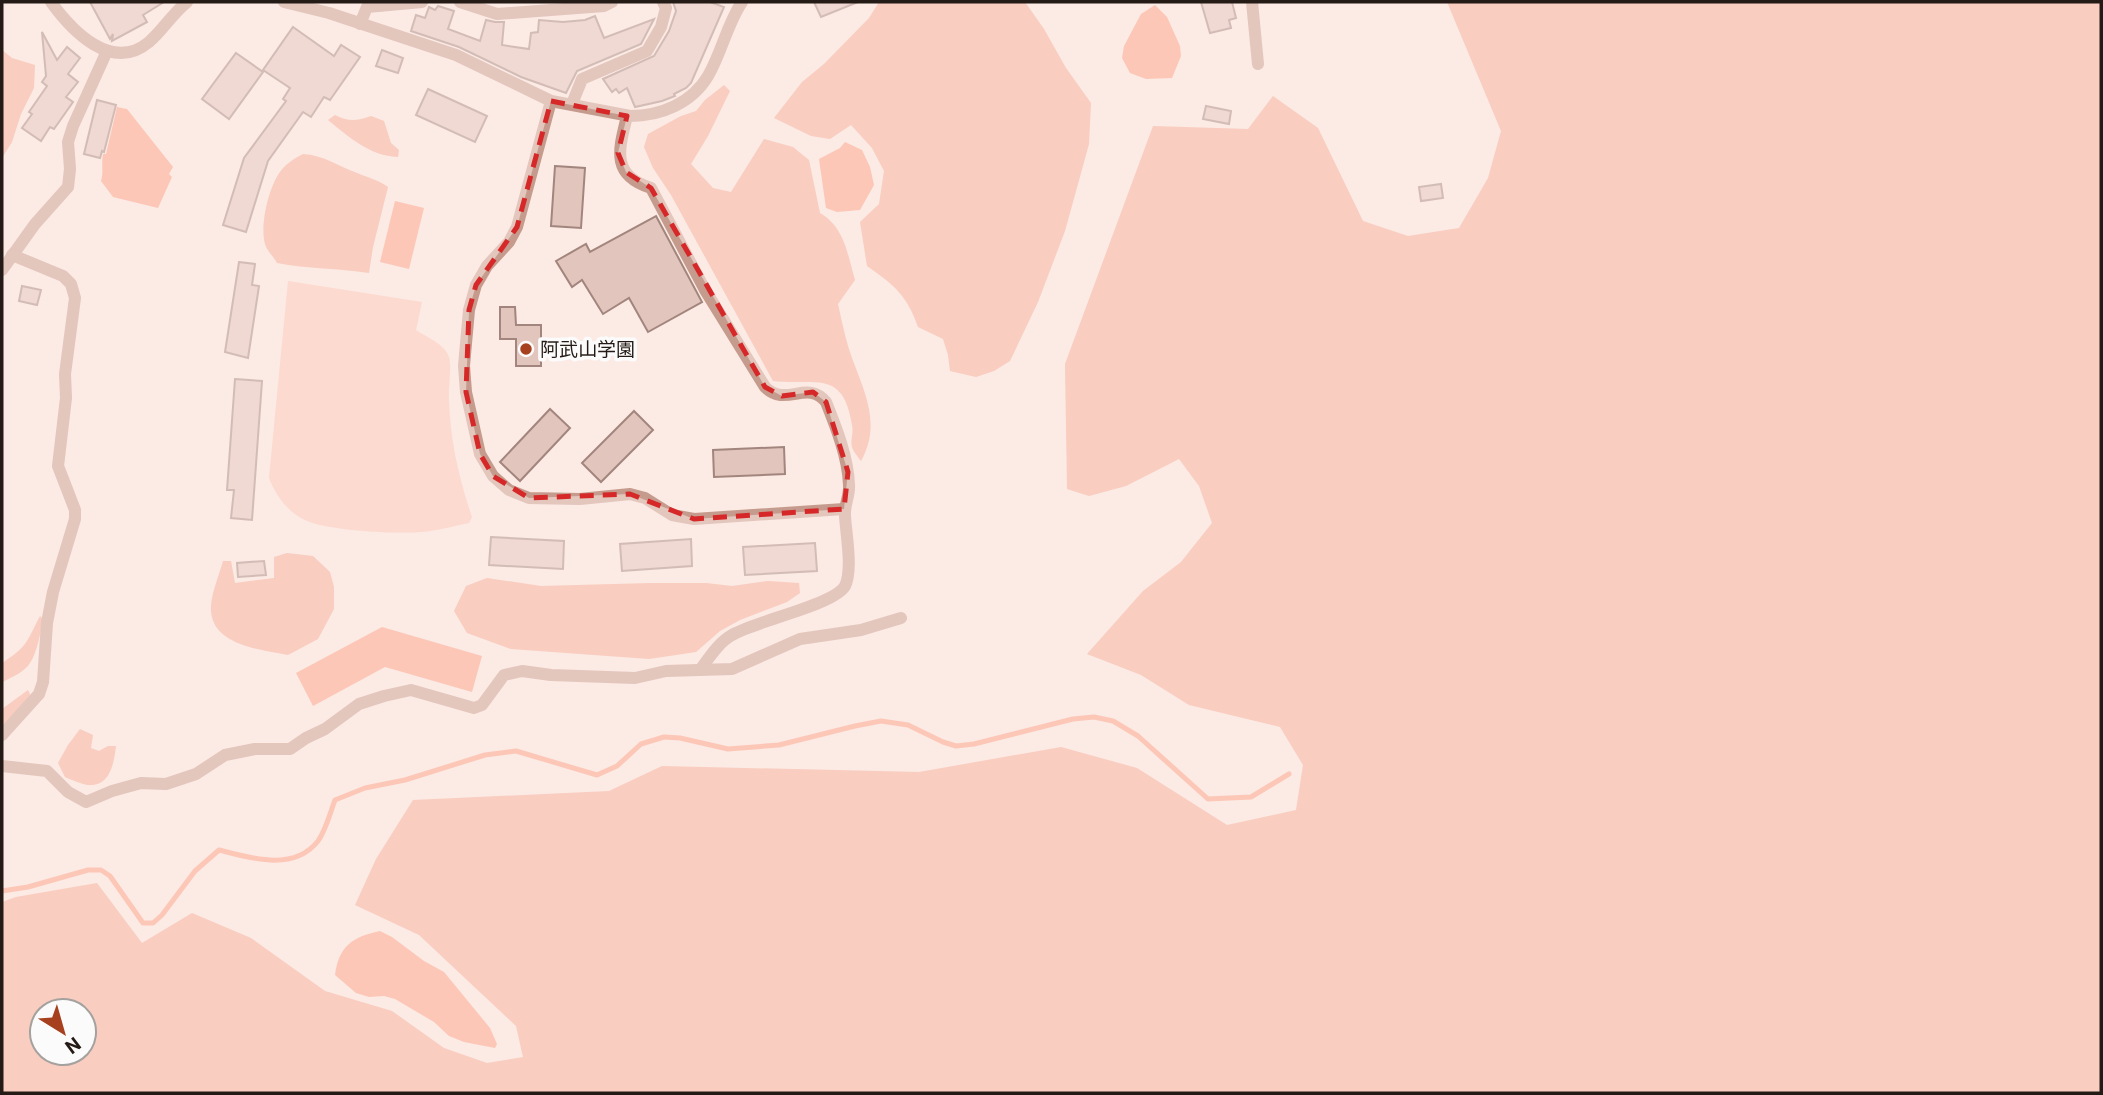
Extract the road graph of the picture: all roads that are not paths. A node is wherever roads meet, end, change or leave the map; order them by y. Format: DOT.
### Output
graph roads {
  1 [pos="51,2"];
  2 [pos="187,2"];
  3 [pos="284,2"];
  4 [pos="422,2"];
  5 [pos="460,2"];
  6 [pos="612,2"];
  7 [pos="663,2"];
  8 [pos="742,2"];
  9 [pos="1252,2"];
  10 [pos="360,24"];
  11 [pos="107,51"];
  12 [pos="1258,64"];
  13 [pos="551,102"];
  14 [pos="572,104"];
  15 [pos="627,116"];
  16 [pos="12,255"];
  17 [pos="2,270"];
  18 [pos="844,509"];
  19 [pos="901,618"];
  20 [pos="700,670"];
  21 [pos="2,735"];
  22 [pos="2,766"];
  1 -- 11 [label="street"];
  2 -- 11 [label="street"];
  3 -- 10 [label="street"];
  4 -- 10 [label="street"];
  5 -- 6 [label="street"];
  7 -- 14 [label="street"];
  8 -- 15 [label="street"];
  9 -- 12 [label="street"];
  10 -- 13 [label="street"];
  11 -- 16 [label="street"];
  13 -- 14 [label="street"];
  13 -- 18 [label="street"];
  14 -- 15 [label="street"];
  15 -- 18 [label="street"];
  16 -- 17 [label="street"];
  16 -- 21 [label="street"];
  18 -- 20 [label="street"];
  19 -- 20 [label="street"];
  20 -- 22 [label="street"];
}
